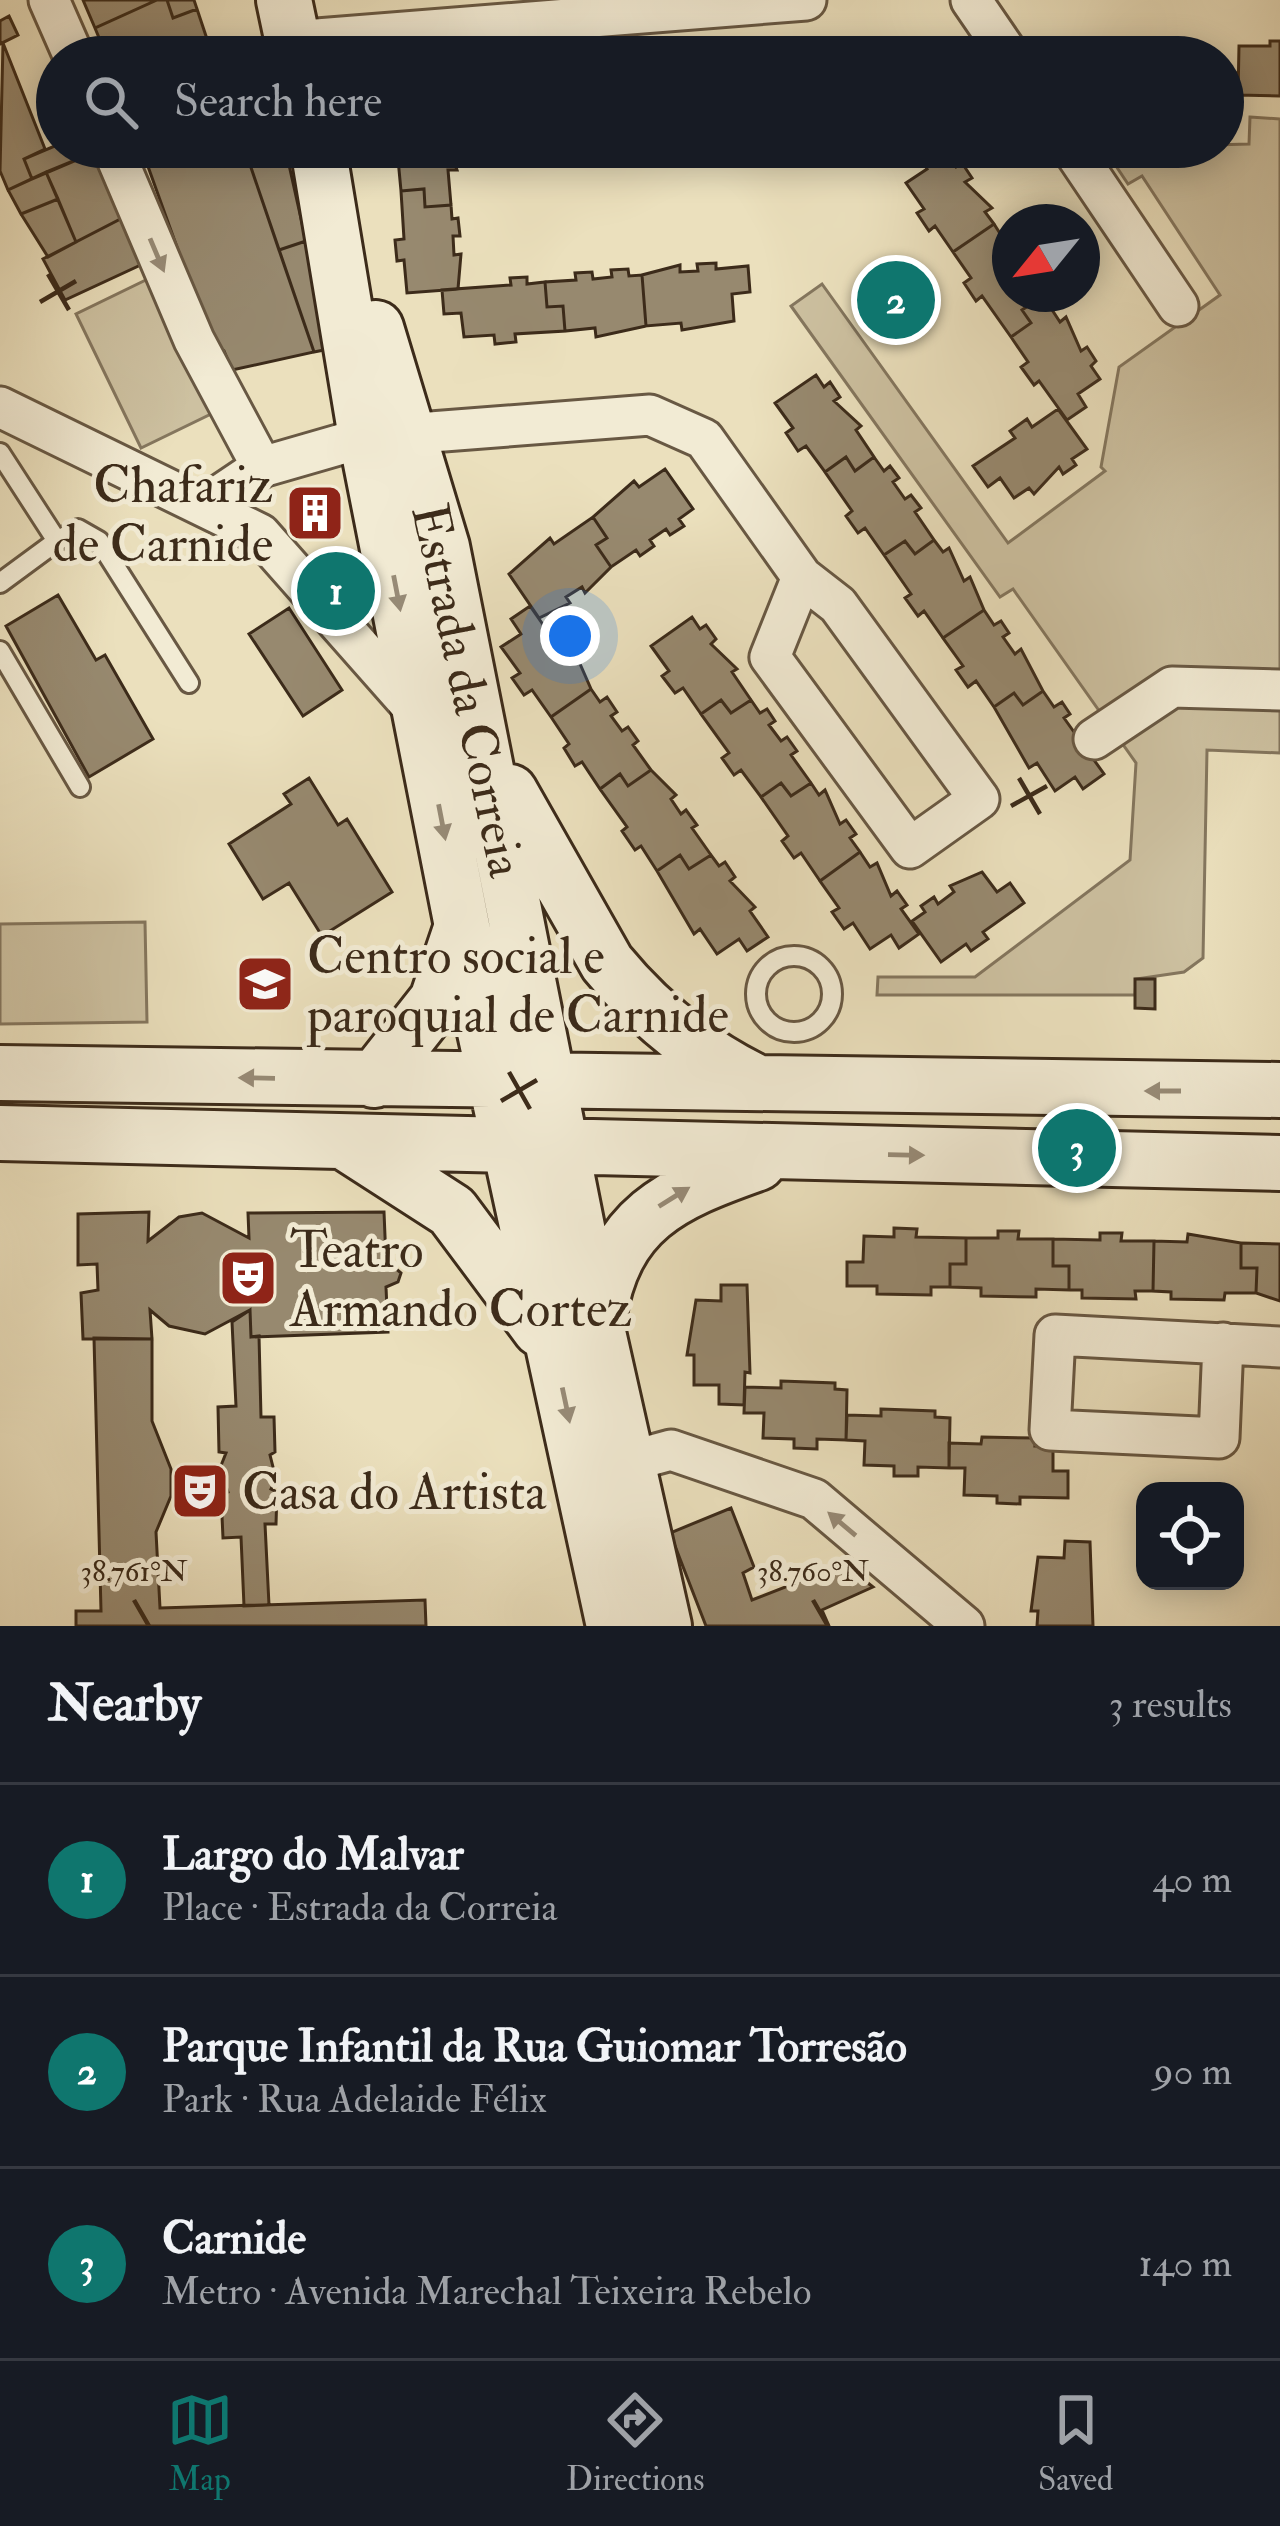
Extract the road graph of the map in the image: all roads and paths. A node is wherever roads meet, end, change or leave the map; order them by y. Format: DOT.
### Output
graph roads {
  1 [pos="49,0"];
  2 [pos="806,0"];
  3 [pos="971,0"];
  4 [pos="291,33"];
  5 [pos="65,36"];
  6 [pos="996,36"];
  7 [pos="121,168"];
  8 [pos="323,168"];
  9 [pos="1085,168"];
  10 [pos="1178,306"];
  11 [pos="0,406"];
  12 [pos="388,435"];
  13 [pos="0,453"];
  14 [pos="262,467"];
  15 [pos="204,506"];
  16 [pos="57,541"];
  17 [pos="802,577"];
  18 [pos="0,583"];
  19 [pos="0,651"];
  20 [pos="189,683"];
  21 [pos="1280,691"];
  22 [pos="422,718"];
  23 [pos="1094,739"];
  24 [pos="486,751"];
  25 [pos="80,787"];
  26 [pos="462,926"];
  27 [pos="825,971"];
  28 [pos="0,1073"];
  29 [pos="374,1080"];
  30 [pos="497,1081"];
  31 [pos="754,1081"];
  32 [pos="551,1082"];
  33 [pos="1280,1090"];
  34 [pos="341,1139"];
  35 [pos="13,1143"];
  36 [pos="537,1148"];
  37 [pos="789,1152"];
  38 [pos="1280,1163"];
  39 [pos="575,1338"];
  40 [pos="1223,1343"];
  41 [pos="1280,1347"];
  42 [pos="627,1462"];
  43 [pos="614,1626"];
  44 [pos="664,1626"];
  45 [pos="964,1626"];
  1 -- 5 [label="street"];
  2 -- 4 [label="street"];
  3 -- 6 [label="street"];
  7 -- 14 [label="street, one-way"];
  8 -- 12 [label="main road"];
  9 -- 10 [label="street"];
  11 -- 15 [label="street, Estrada da Correia"];
  12 -- 14 [label="street"];
  12 -- 17 [label="street"];
  12 -- 22 [label="main road, Estrada da Correia, one-way"];
  12 -- 24 [label="main road, Estrada da Correia"];
  13 -- 16 [label="lane"];
  14 -- 15 [label="street"];
  15 -- 22 [label="street, Estrada da Correia"];
  16 -- 18 [label="lane"];
  16 -- 20 [label="lane"];
  17 -- 17 [label="street"];
  19 -- 25 [label="lane"];
  21 -- 23 [label="street"];
  22 -- 26 [label="main road, Estrada da Correia, one-way"];
  24 -- 31 [label="main road"];
  24 -- 32 [label="main road, Estrada da Correia"];
  26 -- 29 [label="main road"];
  26 -- 30 [label="main road, Estrada da Correia"];
  27 -- 27 [label="lane"];
  29 -- 28 [label="main road, one-way"];
  29 -- 30 [label="main road"];
  30 -- 32 [label="main road"];
  30 -- 36 [label="main road, Estrada da Correia"];
  31 -- 32 [label="main road"];
  33 -- 31 [label="main road, one-way"];
  32 -- 36 [label="main road, Estrada da Correia"];
  34 -- 35 [label="main road"];
  34 -- 36 [label="main road"];
  34 -- 39 [label="main road"];
  36 -- 37 [label="main road"];
  36 -- 39 [label="main road, Estrada da Correia"];
  37 -- 38 [label="main road, one-way"];
  39 -- 37 [label="main road, one-way"];
  39 -- 42 [label="main road, Estrada da Correia"];
  39 -- 43 [label="main road, Estrada da Correia, one-way"];
  40 -- 40 [label="street"];
  40 -- 41 [label="street"];
  42 -- 44 [label="main road, Estrada da Correia"];
  45 -- 42 [label="street, one-way"];
}
